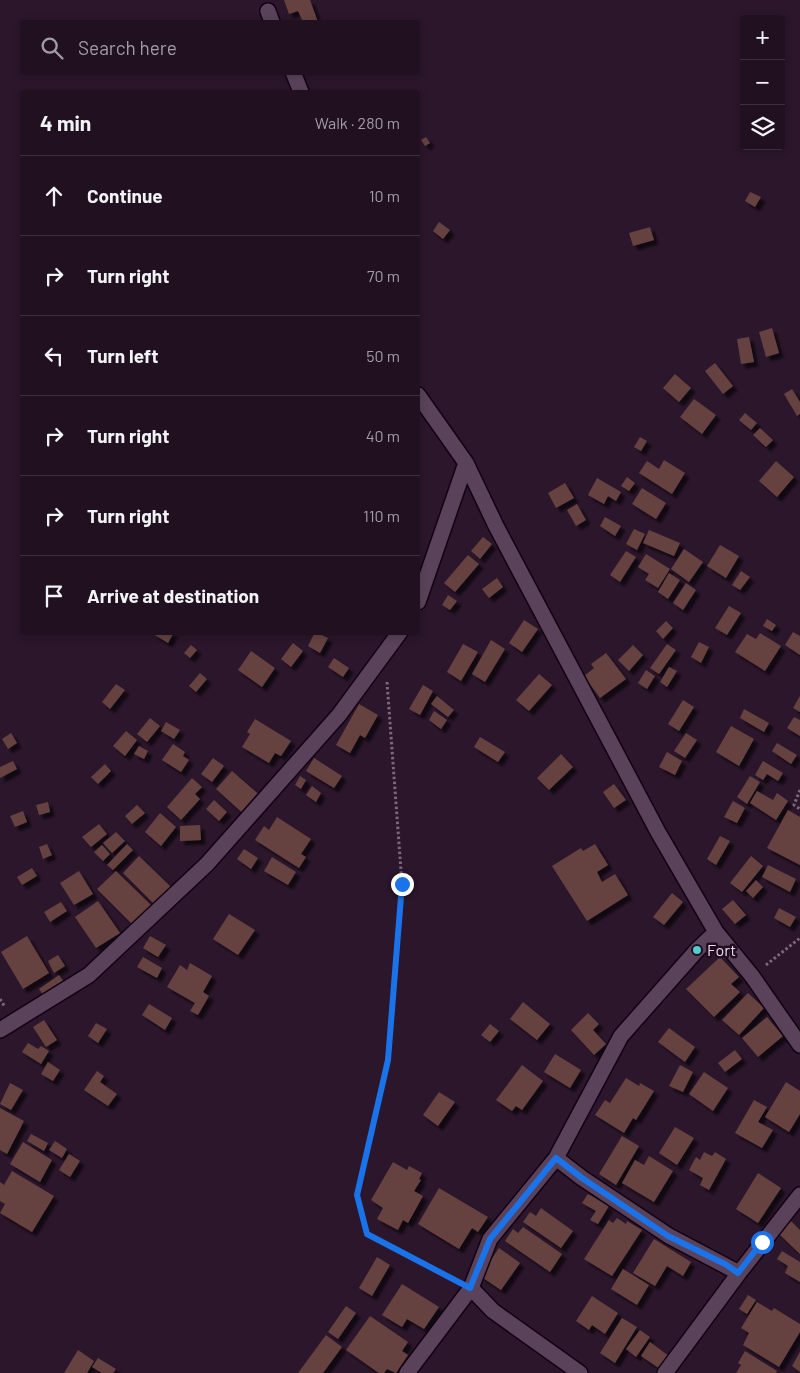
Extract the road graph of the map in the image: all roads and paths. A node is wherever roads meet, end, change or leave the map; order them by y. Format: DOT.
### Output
graph roads {
  1 [pos="294,75"];
  2 [pos="300,90"];
  3 [pos="420,398"];
  4 [pos="466,463"];
  5 [pos="420,596"];
  6 [pos="398,635"];
  7 [pos="386,654"];
  8 [pos="800,790"];
  9 [pos="800,809"];
  10 [pos="716,932"];
  11 [pos="800,938"];
  12 [pos="752,976"];
  13 [pos="0,1030"];
  14 [pos="800,1045"];
  15 [pos="556,1158"];
  16 [pos="800,1195"];
  17 [pos="738,1273"];
  18 [pos="470,1288"];
  19 [pos="407,1373"];
  20 [pos="580,1373"];
  21 [pos="665,1373"];
  1 -- 2 [label="street"];
  3 -- 4 [label="street"];
  4 -- 5 [label="street"];
  4 -- 10 [label="street"];
  6 -- 7 [label="street"];
  7 -- 13 [label="street"];
  7 -- 18 [label="path"];
  8 -- 9 [label="path"];
  10 -- 12 [label="street"];
  10 -- 15 [label="street"];
  11 -- 12 [label="path"];
  12 -- 14 [label="street"];
  15 -- 17 [label="street"];
  15 -- 18 [label="street"];
  16 -- 17 [label="street"];
  17 -- 21 [label="street"];
  18 -- 19 [label="street"];
  18 -- 20 [label="street"];
}
